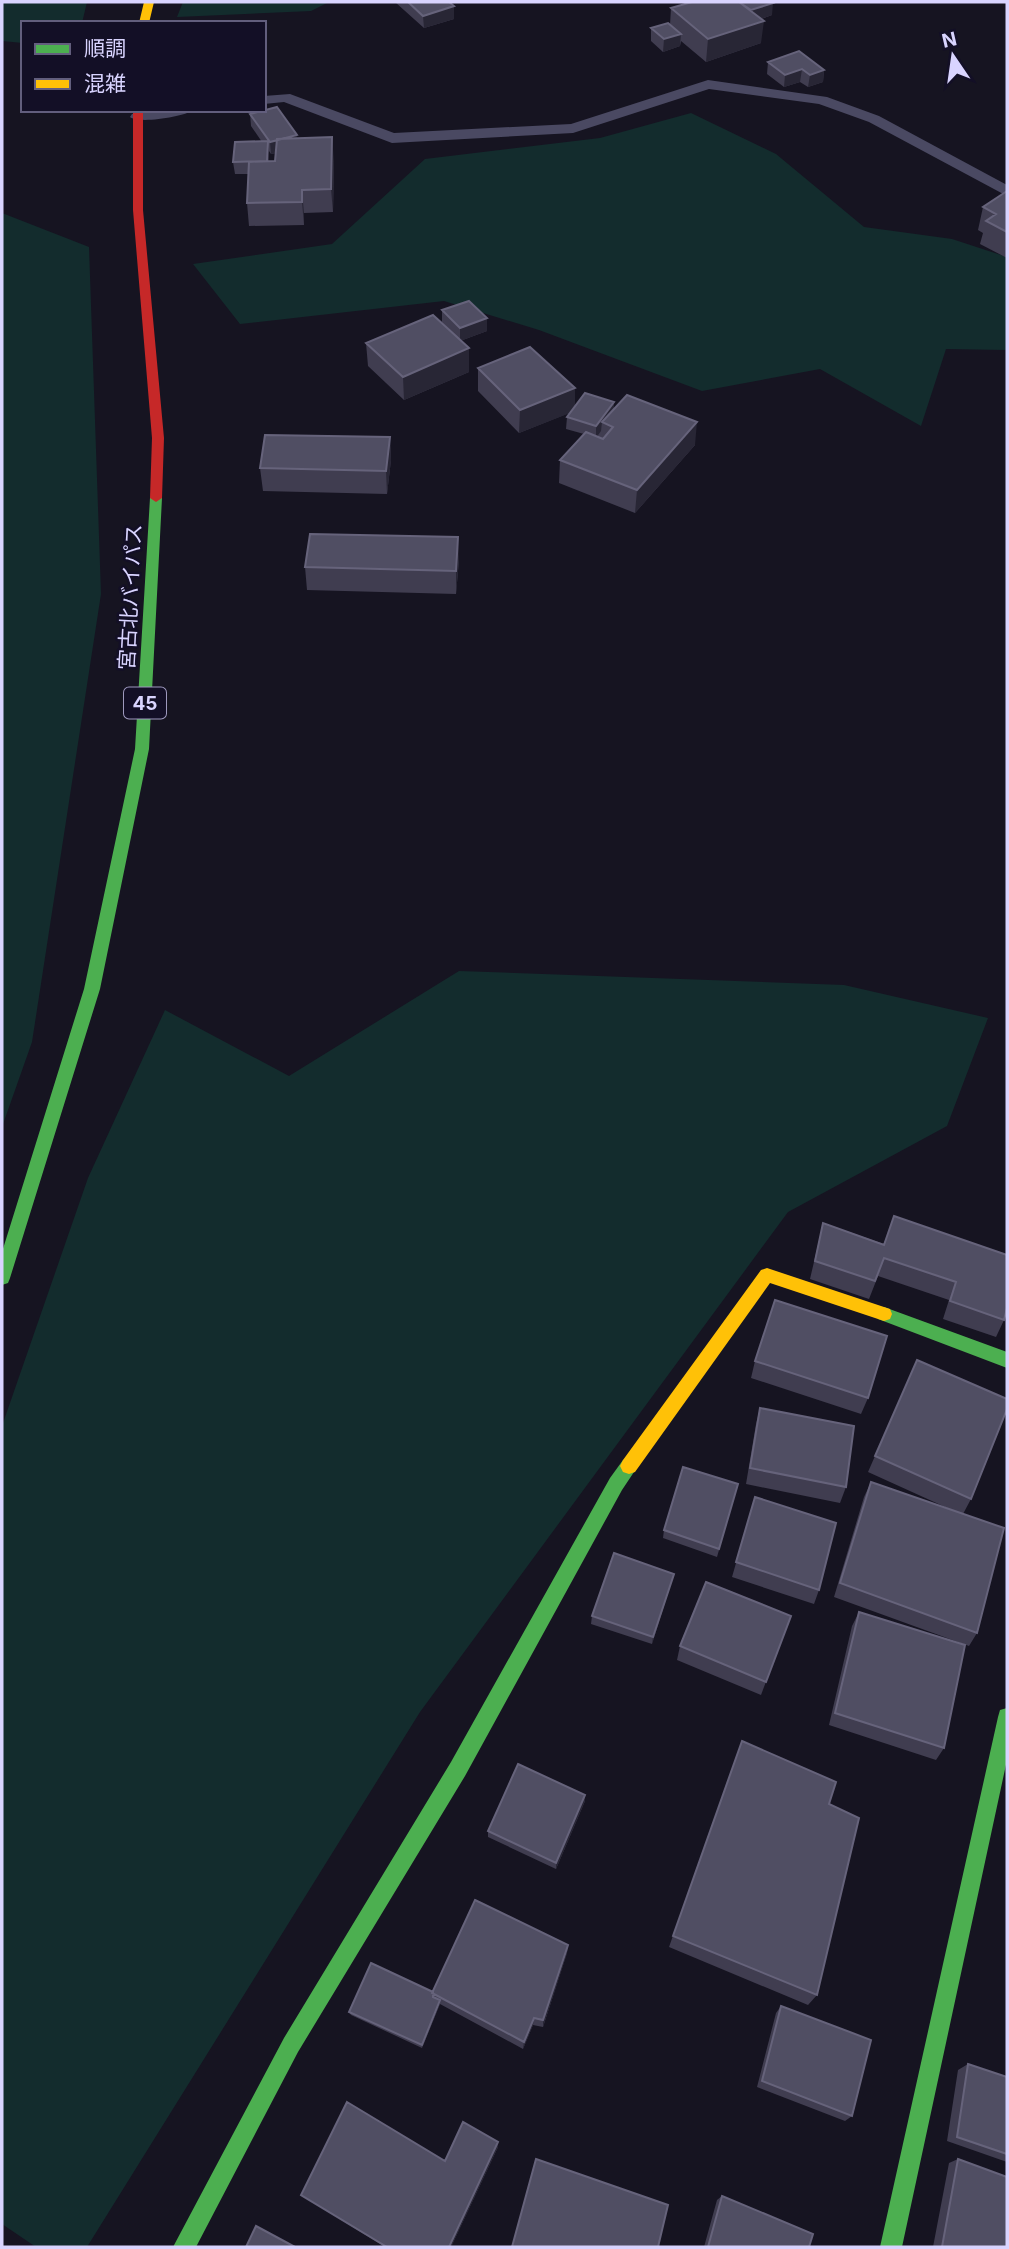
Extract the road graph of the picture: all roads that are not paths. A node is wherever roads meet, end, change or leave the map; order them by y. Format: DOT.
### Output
graph roads {
  1 [pos="149,2"];
  2 [pos="144,21"];
  3 [pos="266,100"];
  4 [pos="162,112"];
  5 [pos="137,114"];
  6 [pos="1007,191"];
  7 [pos="2,1278"];
  8 [pos="1007,1360"];
  9 [pos="1007,1717"];
  10 [pos="184,2247"];
  11 [pos="891,2247"];
  1 -- 2 [label="main road"];
  3 -- 6 [label="lane"];
  4 -- 5 [label="lane"];
  5 -- 7 [label="main road, 宮古北バイパス / 45"];
  8 -- 10 [label="main road"];
  9 -- 11 [label="main road"];
}
